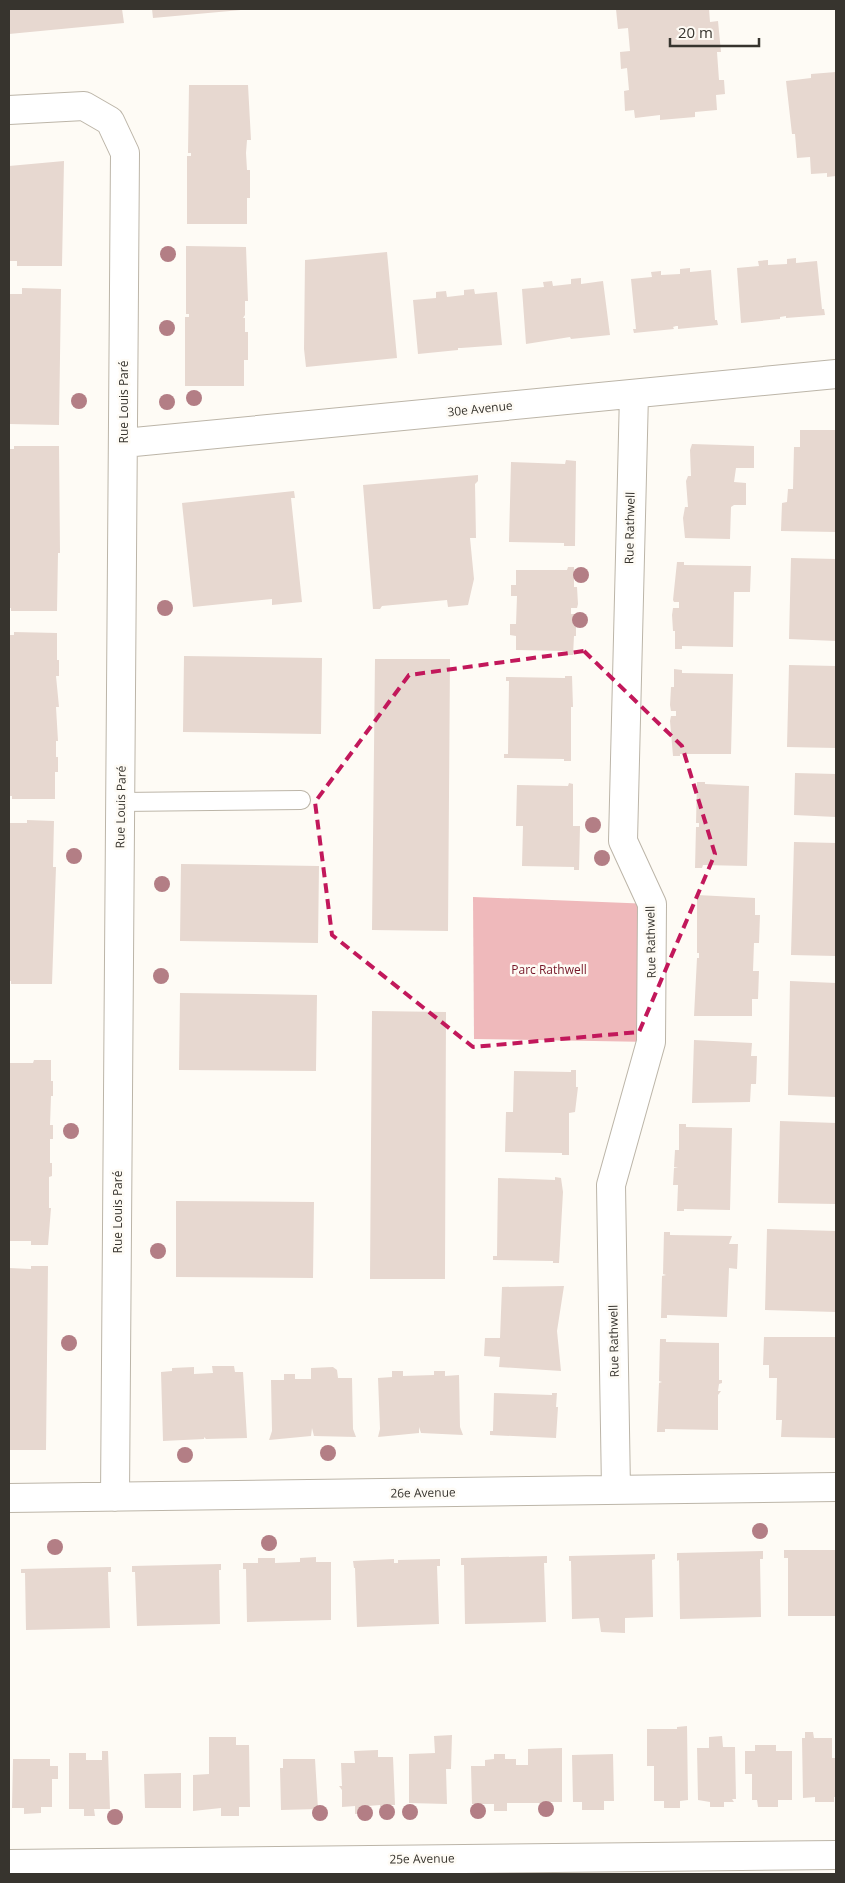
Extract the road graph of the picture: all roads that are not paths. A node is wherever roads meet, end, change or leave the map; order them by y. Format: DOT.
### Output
graph roads {
  1 [pos="9,110"];
  2 [pos="836,374"];
  3 [pos="634,394"];
  4 [pos="124,443"];
  5 [pos="302,800"];
  6 [pos="121,802"];
  7 [pos="836,1487"];
  8 [pos="616,1490"];
  9 [pos="115,1497"];
  10 [pos="9,1498"];
  11 [pos="836,1855"];
  12 [pos="9,1864"];
  1 -- 4 [label="street, Rue Louis Paré"];
  2 -- 3 [label="street, 30e Avenue"];
  3 -- 4 [label="street, 30e Avenue"];
  3 -- 8 [label="street, Rue Rathwell"];
  4 -- 6 [label="street, Rue Louis Paré"];
  5 -- 6 [label="lane"];
  6 -- 9 [label="street, Rue Louis Paré"];
  7 -- 8 [label="street, 26e Avenue"];
  8 -- 9 [label="street, 26e Avenue"];
  9 -- 10 [label="street, 26e Avenue"];
  11 -- 12 [label="street, 25e Avenue"];
}
